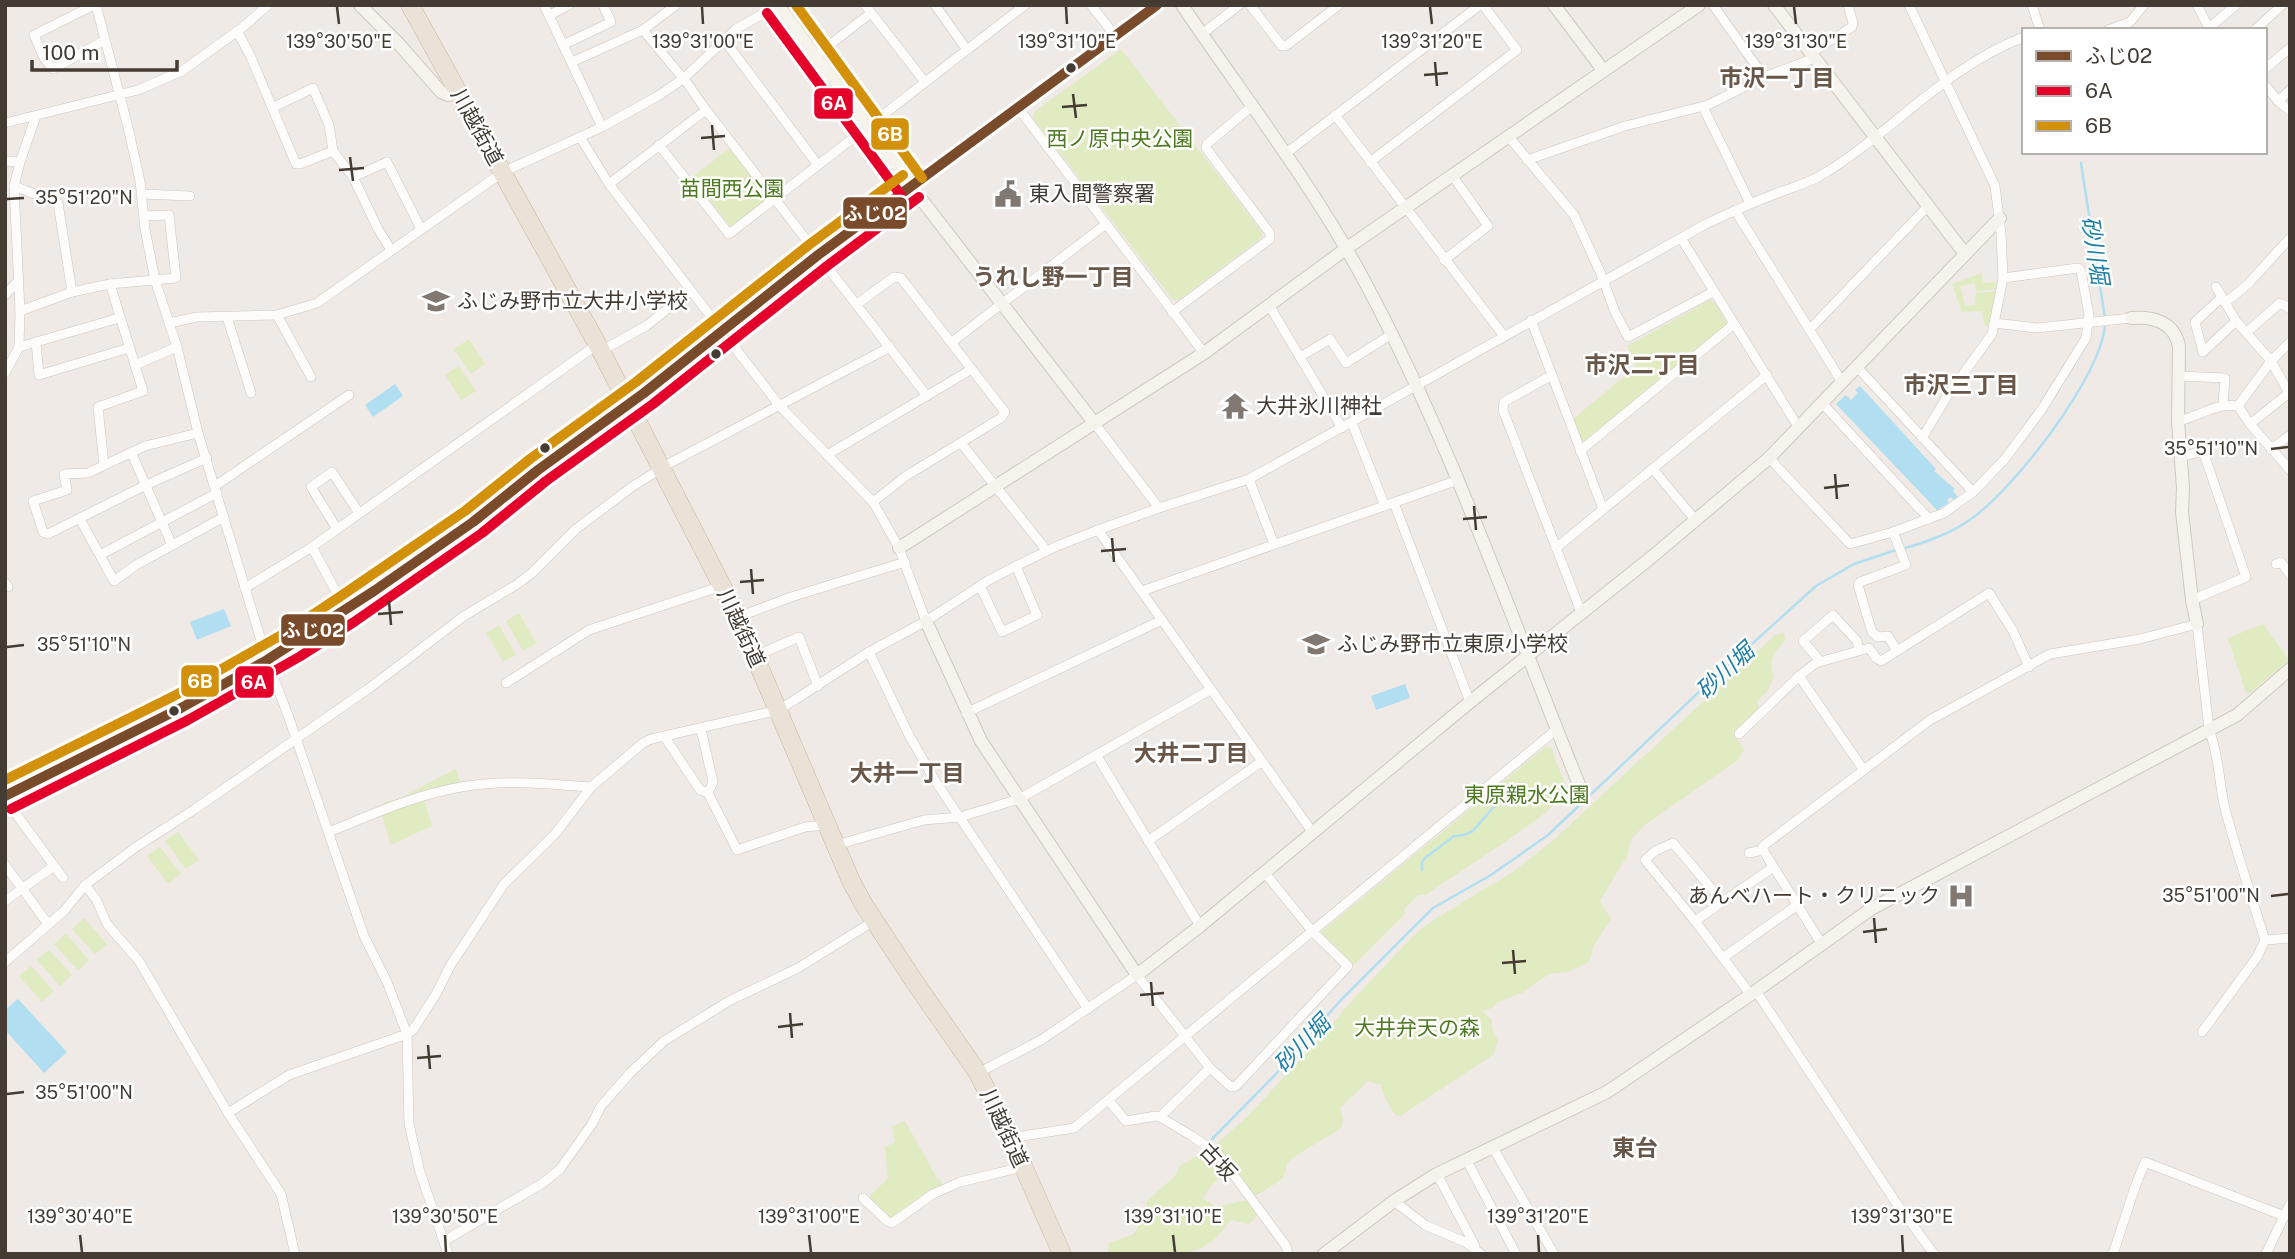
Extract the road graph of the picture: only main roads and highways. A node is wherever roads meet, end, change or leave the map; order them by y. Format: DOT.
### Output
graph roads {
  1 [pos="410,5"];
  2 [pos="1062,1254"];
  1 -- 2 [label="highway, 川越街道"];
}
